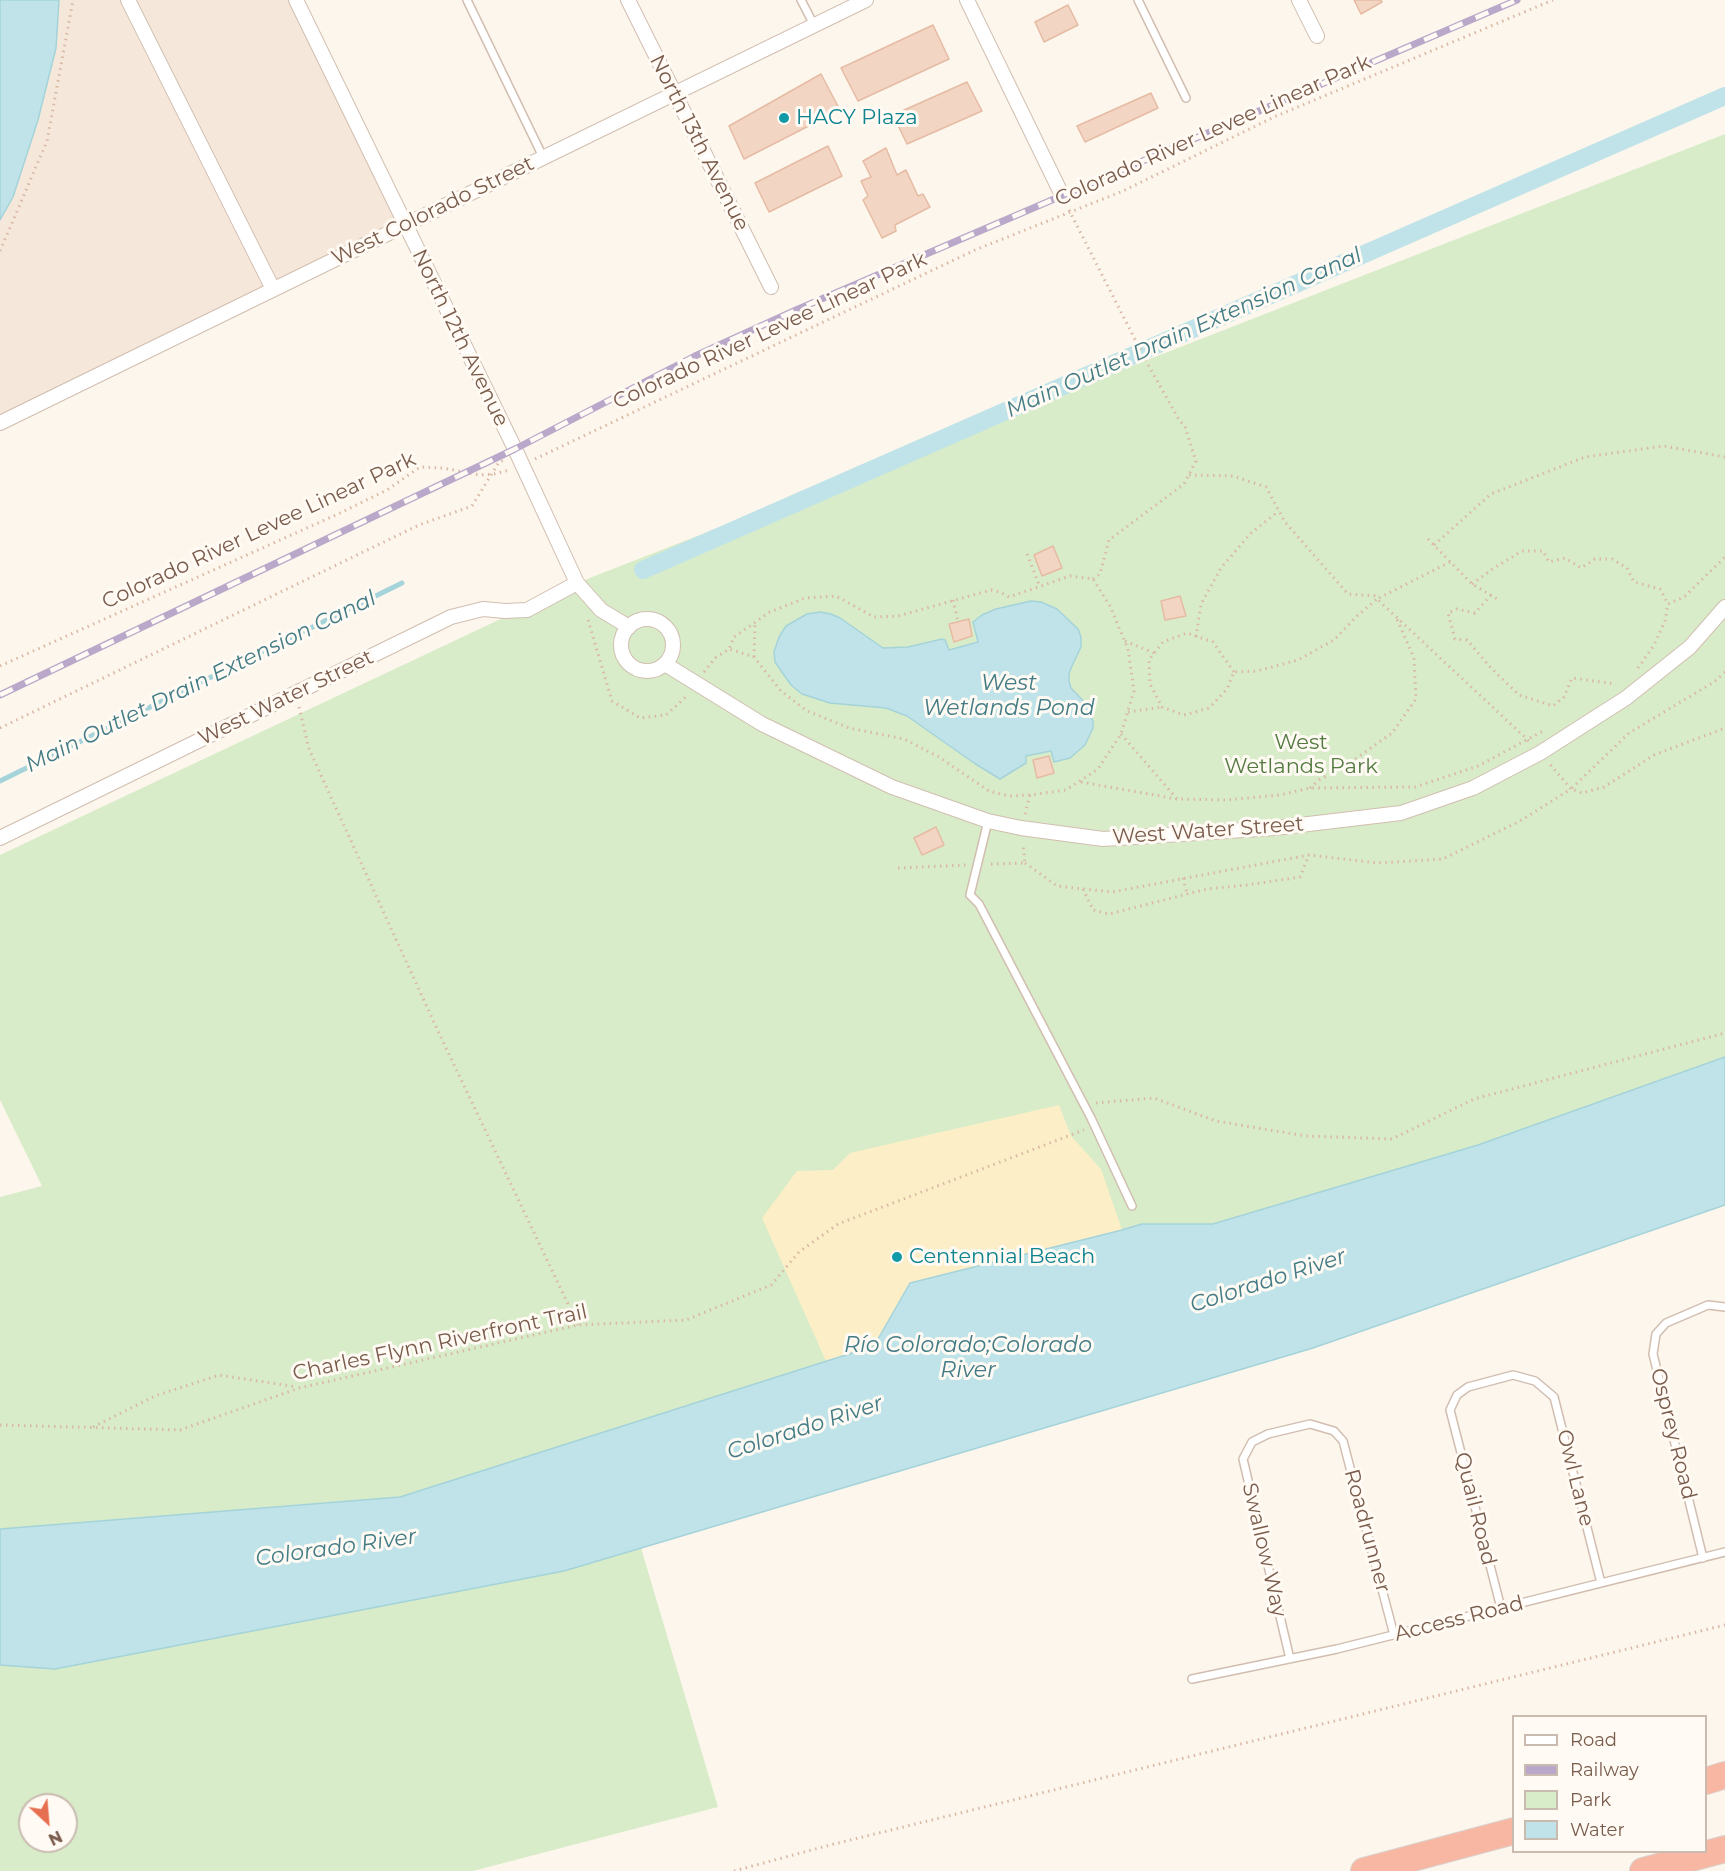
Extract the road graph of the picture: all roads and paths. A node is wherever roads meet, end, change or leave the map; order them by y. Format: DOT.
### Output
graph roads {
  1 [pos="73,0"];
  2 [pos="128,0"];
  3 [pos="296,0"];
  4 [pos="466,0"];
  5 [pos="628,0"];
  6 [pos="801,0"];
  7 [pos="866,0"];
  8 [pos="967,0"];
  9 [pos="1138,0"];
  10 [pos="1299,0"];
  11 [pos="1553,0"];
  12 [pos="814,25"];
  13 [pos="1317,36"];
  14 [pos="674,94"];
  15 [pos="1186,98"];
  16 [pos="543,157"];
  17 [pos="1062,195"];
  18 [pos="1070,212"];
  19 [pos="405,225"];
  20 [pos="0,251"];
  21 [pos="771,287"];
  22 [pos="273,289"];
  23 [pos="0,423"];
  24 [pos="1725,457"];
  25 [pos="519,459"];
  26 [pos="491,475"];
  27 [pos="1189,475"];
  28 [pos="1279,511"];
  29 [pos="1428,539"];
  30 [pos="1434,545"];
  31 [pos="1027,554"];
  32 [pos="1725,557"];
  33 [pos="1450,562"];
  34 [pos="1093,579"];
  35 [pos="1472,584"];
  36 [pos="572,586"];
  37 [pos="1040,587"];
  38 [pos="1491,594"];
  39 [pos="1377,599"];
  40 [pos="953,600"];
  41 [pos="1499,600"];
  42 [pos="1668,604"];
  43 [pos="1725,607"];
  44 [pos="1395,616"];
  45 [pos="755,622"];
  46 [pos="958,622"];
  47 [pos="629,627"];
  48 [pos="1196,636"];
  49 [pos="1125,641"];
  50 [pos="729,649"];
  51 [pos="1154,653"];
  52 [pos="754,657"];
  53 [pos="665,664"];
  54 [pos="0,666"];
  55 [pos="1637,669"];
  56 [pos="1234,672"];
  57 [pos="1725,672"];
  58 [pos="1623,679"];
  59 [pos="696,683"];
  60 [pos="1616,684"];
  61 [pos="1608,690"];
  62 [pos="295,694"];
  63 [pos="1162,707"];
  64 [pos="1128,712"];
  65 [pos="0,728"];
  66 [pos="1725,728"];
  67 [pos="1545,730"];
  68 [pos="1121,734"];
  69 [pos="1527,739"];
  70 [pos="1540,753"];
  71 [pos="1079,782"];
  72 [pos="1310,788"];
  73 [pos="1571,789"];
  74 [pos="1178,799"];
  75 [pos="988,821"];
  76 [pos="0,838"];
  77 [pos="1309,855"];
  78 [pos="1025,863"];
  79 [pos="1183,878"];
  80 [pos="1083,889"];
  81 [pos="1187,893"];
  82 [pos="1725,1033"];
  83 [pos="1084,1104"];
  84 [pos="1095,1125"];
  85 [pos="1132,1206"];
  86 [pos="1725,1307"];
  87 [pos="578,1325"];
  88 [pos="1535,1381"];
  89 [pos="298,1388"];
  90 [pos="0,1425"];
  91 [pos="92,1428"];
  92 [pos="1252,1442"];
  93 [pos="1725,1552"];
  94 [pos="1703,1558"];
  95 [pos="1601,1583"];
  96 [pos="1501,1608"];
  97 [pos="1725,1625"];
  98 [pos="1394,1635"];
  99 [pos="1290,1659"];
  100 [pos="1192,1679"];
  101 [pos="1725,1775"];
  102 [pos="1707,1780"];
  103 [pos="1512,1833"];
  104 [pos="1725,1849"];
  105 [pos="735,1871"];
  106 [pos="1364,1871"];
  107 [pos="1643,1871"];
  1 -- 20 [label="path"];
  2 -- 22 [label="street"];
  3 -- 19 [label="street, North 12th Avenue"];
  4 -- 16 [label="lane"];
  5 -- 14 [label="street, North 13th Avenue"];
  6 -- 12 [label="lane"];
  7 -- 12 [label="street, West Colorado Street"];
  8 -- 17 [label="street"];
  9 -- 15 [label="lane"];
  10 -- 13 [label="street"];
  11 -- 18 [label="path, Colorado River Levee Linear Park"];
  12 -- 14 [label="street, West Colorado Street"];
  14 -- 16 [label="street, West Colorado Street"];
  14 -- 21 [label="street, North 13th Avenue"];
  16 -- 19 [label="street, West Colorado Street"];
  17 -- 18 [label="path"];
  18 -- 25 [label="path, Colorado River Levee Linear Park"];
  18 -- 27 [label="path"];
  19 -- 22 [label="street, West Colorado Street"];
  19 -- 25 [label="street, North 12th Avenue"];
  22 -- 23 [label="street, West Colorado Street"];
  24 -- 30 [label="path"];
  25 -- 26 [label="path, Colorado River Levee Linear Park"];
  25 -- 26 [label="path"];
  25 -- 36 [label="street, North 12th Avenue"];
  26 -- 54 [label="path, Colorado River Levee Linear Park"];
  26 -- 65 [label="path"];
  27 -- 28 [label="path"];
  27 -- 34 [label="path"];
  28 -- 39 [label="path"];
  28 -- 48 [label="path"];
  29 -- 30 [label="path"];
  30 -- 33 [label="path"];
  31 -- 37 [label="path"];
  32 -- 42 [label="path"];
  33 -- 35 [label="path"];
  33 -- 39 [label="path"];
  34 -- 37 [label="path"];
  34 -- 49 [label="path"];
  35 -- 38 [label="path"];
  35 -- 42 [label="path"];
  36 -- 47 [label="street, North 12th Avenue"];
  36 -- 59 [label="path"];
  36 -- 62 [label="street, West Water Street"];
  37 -- 40 [label="path"];
  38 -- 41 [label="path"];
  38 -- 60 [label="path"];
  39 -- 44 [label="path"];
  39 -- 56 [label="path"];
  40 -- 45 [label="path"];
  40 -- 46 [label="path"];
  42 -- 55 [label="path"];
  43 -- 70 [label="street, West Water Street"];
  44 -- 69 [label="path"];
  44 -- 72 [label="path"];
  45 -- 50 [label="path"];
  45 -- 52 [label="path"];
  47 -- 53 [label="street"];
  47 -- 53 [label="street"];
  48 -- 51 [label="path"];
  48 -- 56 [label="path"];
  49 -- 51 [label="path"];
  49 -- 64 [label="path"];
  50 -- 52 [label="path"];
  50 -- 59 [label="path"];
  51 -- 63 [label="path"];
  52 -- 71 [label="path"];
  53 -- 59 [label="street, West Water Street"];
  56 -- 63 [label="path"];
  57 -- 73 [label="path"];
  58 -- 60 [label="path"];
  59 -- 75 [label="street, West Water Street"];
  60 -- 61 [label="path"];
  62 -- 76 [label="street, West Water Street"];
  62 -- 87 [label="path"];
  63 -- 64 [label="path"];
  64 -- 68 [label="path"];
  66 -- 73 [label="path"];
  67 -- 69 [label="path"];
  68 -- 71 [label="path"];
  68 -- 74 [label="path"];
  69 -- 70 [label="path"];
  69 -- 72 [label="path"];
  70 -- 73 [label="path"];
  70 -- 75 [label="street, West Water Street"];
  71 -- 74 [label="path"];
  72 -- 74 [label="path"];
  73 -- 77 [label="path"];
  75 -- 83 [label="lane"];
  77 -- 79 [label="path"];
  77 -- 81 [label="path"];
  78 -- 80 [label="path"];
  79 -- 80 [label="path"];
  79 -- 81 [label="path"];
  80 -- 81 [label="path"];
  82 -- 83 [label="path"];
  83 -- 84 [label="lane"];
  84 -- 85 [label="lane"];
  84 -- 87 [label="path, Charles Flynn Riverfront Trail"];
  86 -- 94 [label="lane, Osprey Road"];
  87 -- 89 [label="path, Charles Flynn Riverfront Trail"];
  88 -- 95 [label="lane, Owl Lane"];
  88 -- 96 [label="lane, Quail Road"];
  89 -- 91 [label="path, Charles Flynn Riverfront Trail"];
  89 -- 91 [label="path"];
  90 -- 91 [label="path, Charles Flynn Riverfront Trail"];
  92 -- 98 [label="lane, Roadrunner"];
  92 -- 99 [label="lane, Swallow Way"];
  93 -- 94 [label="lane, Access Road"];
  94 -- 95 [label="lane, Access Road"];
  95 -- 96 [label="lane, Access Road"];
  96 -- 98 [label="lane, Access Road"];
  97 -- 105 [label="path"];
  98 -- 99 [label="lane, Access Road"];
  99 -- 100 [label="lane, Access Road"];
  101 -- 102 [label="highway"];
  103 -- 106 [label="highway"];
  104 -- 107 [label="highway"];
}
